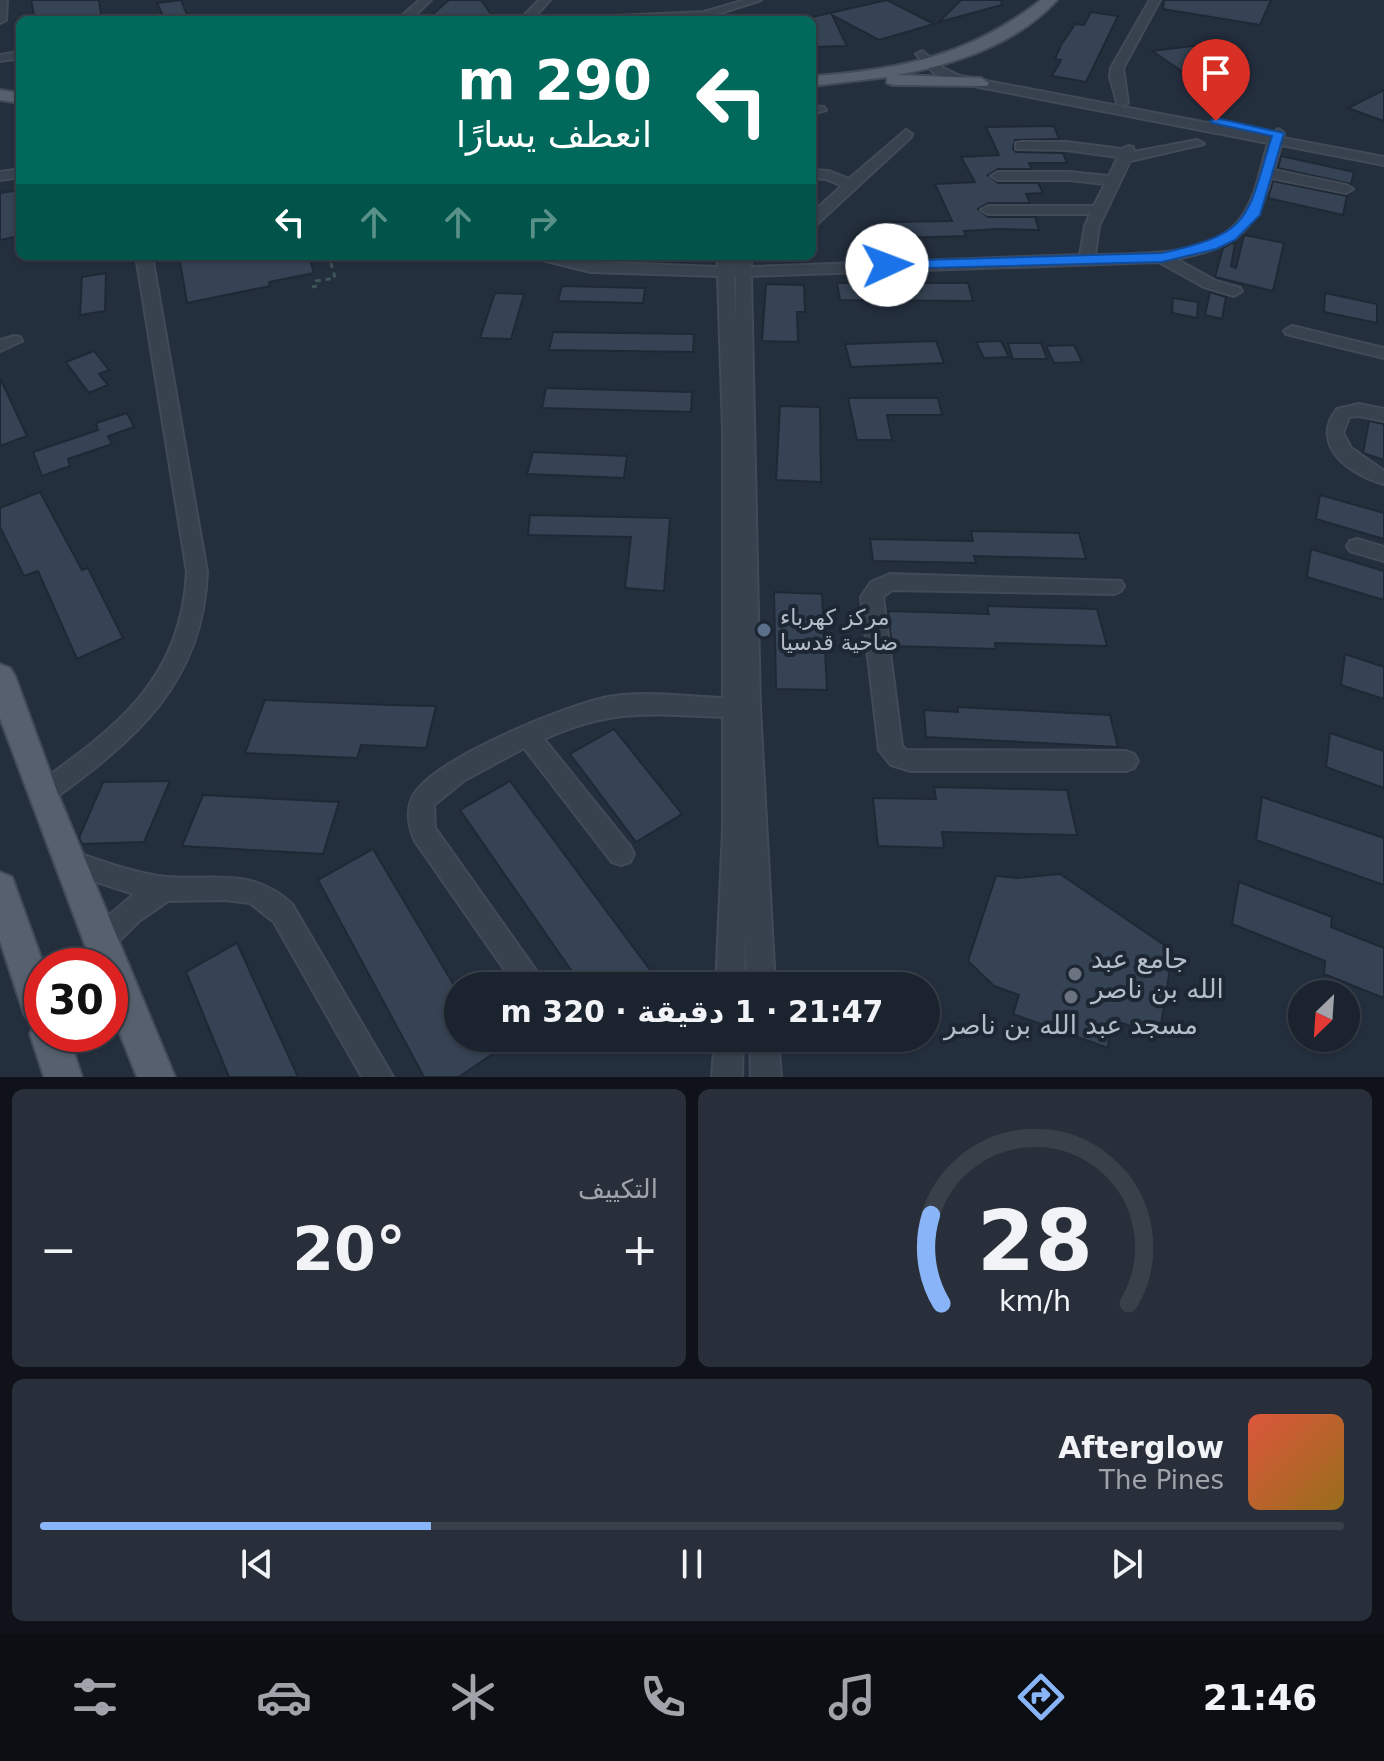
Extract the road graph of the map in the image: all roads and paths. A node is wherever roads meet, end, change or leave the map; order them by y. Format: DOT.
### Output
graph roads {
  1 [pos="2,0"];
  2 [pos="545,0"];
  3 [pos="756,0"];
  4 [pos="1027,0"];
  5 [pos="1050,0"];
  6 [pos="1155,0"];
  7 [pos="530,16"];
  8 [pos="712,16"];
  9 [pos="0,20"];
  10 [pos="994,39"];
  11 [pos="929,57"];
  12 [pos="984,72"];
  13 [pos="817,78"];
  14 [pos="1122,103"];
  15 [pos="906,134"];
  16 [pos="1277,136"];
  17 [pos="1197,144"];
  18 [pos="1021,146"];
  19 [pos="1384,153"];
  20 [pos="1126,154"];
  21 [pos="1384,161"];
  22 [pos="1266,173"];
  23 [pos="816,174"];
  24 [pos="998,176"];
  25 [pos="1112,181"];
  26 [pos="851,185"];
  27 [pos="1346,189"];
  28 [pos="988,210"];
  29 [pos="1098,210"];
  30 [pos="816,217"];
  31 [pos="1162,257"];
  32 [pos="1087,259"];
  33 [pos="145,260"];
  34 [pos="330,260"];
  35 [pos="560,260"];
  36 [pos="799,262"];
  37 [pos="734,264"];
  38 [pos="312,287"];
  39 [pos="1234,291"];
  40 [pos="1292,331"];
  41 [pos="1384,353"];
  42 [pos="1384,415"];
  43 [pos="1384,478"];
  44 [pos="1357,546"];
  45 [pos="1384,554"];
  46 [pos="1114,586"];
  47 [pos="0,676"];
  48 [pos="741,708"];
  49 [pos="528,736"];
  50 [pos="1126,761"];
  51 [pos="42,794"];
  52 [pos="744,830"];
  53 [pos="621,854"];
  54 [pos="69,862"];
  55 [pos="0,888"];
  56 [pos="163,889"];
  57 [pos="101,940"];
  58 [pos="24,960"];
  59 [pos="523,972"];
  60 [pos="731,972"];
  61 [pos="759,972"];
  62 [pos="55,1052"];
  63 [pos="728,1052"];
  64 [pos="765,1052"];
  65 [pos="63,1077"];
  66 [pos="156,1077"];
  67 [pos="378,1077"];
  68 [pos="727,1077"];
  69 [pos="766,1077"];
  1 -- 9 [label="street"];
  2 -- 7 [label="street"];
  3 -- 8 [label="street"];
  4 -- 11 [label="main road"];
  5 -- 10 [label="main road"];
  6 -- 14 [label="street"];
  10 -- 11 [label="main road"];
  10 -- 12 [label="main road"];
  11 -- 12 [label="street"];
  11 -- 13 [label="main road"];
  12 -- 13 [label="main road"];
  12 -- 14 [label="street"];
  12 -- 16 [label="street"];
  14 -- 16 [label="street"];
  15 -- 26 [label="street"];
  16 -- 19 [label="street"];
  16 -- 21 [label="street"];
  16 -- 22 [label="street"];
  17 -- 20 [label="street"];
  18 -- 20 [label="street"];
  20 -- 25 [label="street"];
  22 -- 27 [label="street"];
  22 -- 31 [label="street"];
  23 -- 26 [label="street"];
  24 -- 25 [label="street"];
  25 -- 29 [label="street"];
  26 -- 30 [label="street"];
  28 -- 29 [label="street"];
  29 -- 32 [label="street"];
  31 -- 32 [label="street"];
  31 -- 39 [label="street"];
  32 -- 36 [label="street"];
  33 -- 51 [label="street"];
  34 -- 38 [label="path"];
  35 -- 37 [label="street"];
  36 -- 37 [label="street"];
  37 -- 48 [label="street"];
  40 -- 41 [label="street"];
  42 -- 43 [label="street"];
  44 -- 45 [label="street"];
  46 -- 50 [label="street"];
  47 -- 51 [label="main road"];
  48 -- 49 [label="street"];
  48 -- 52 [label="street"];
  49 -- 53 [label="street"];
  49 -- 59 [label="street"];
  51 -- 54 [label="main road"];
  52 -- 60 [label="street"];
  52 -- 61 [label="street"];
  54 -- 56 [label="street"];
  54 -- 57 [label="main road"];
  55 -- 58 [label="main road"];
  56 -- 57 [label="street"];
  56 -- 67 [label="street"];
  57 -- 66 [label="main road"];
  62 -- 65 [label="main road"];
  63 -- 68 [label="street"];
  64 -- 69 [label="street"];
}
